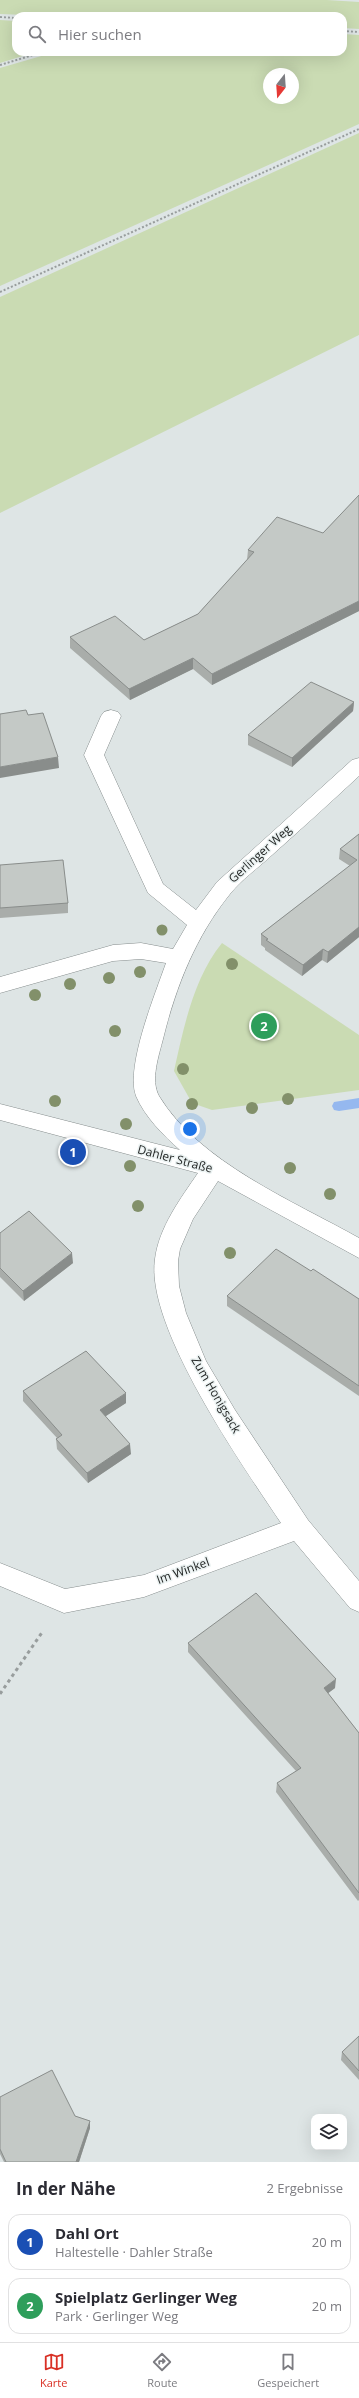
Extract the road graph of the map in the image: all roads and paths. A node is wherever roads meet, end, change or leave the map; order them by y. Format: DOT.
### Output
graph roads {
  1 [pos="0,17"];
  2 [pos="12,18"];
  3 [pos="347,31"];
  4 [pos="359,32"];
  5 [pos="30,56"];
  6 [pos="0,65"];
  7 [pos="359,129"];
  8 [pos="0,292"];
  9 [pos="111,716"];
  10 [pos="359,765"];
  11 [pos="198,923"];
  12 [pos="179,958"];
  13 [pos="0,985"];
  14 [pos="0,1112"];
  15 [pos="214,1168"];
  16 [pos="359,1249"];
  17 [pos="299,1528"];
  18 [pos="0,1574"];
  19 [pos="359,1600"];
  20 [pos="64,1601"];
  21 [pos="0,1694"];
  1 -- 2 [label="path"];
  3 -- 4 [label="path"];
  5 -- 6 [label="path"];
  7 -- 8 [label="path"];
  9 -- 11 [label="street"];
  10 -- 11 [label="street, Gerlinger Weg"];
  11 -- 12 [label="street, Gerlinger Weg"];
  12 -- 13 [label="street"];
  12 -- 15 [label="street, Gerlinger Weg"];
  14 -- 15 [label="street, Dahler Straße"];
  15 -- 16 [label="street, Dahler Straße"];
  15 -- 17 [label="street, Zum Honigsack"];
  17 -- 19 [label="street, Zum Honigsack"];
  17 -- 20 [label="street, Im Winkel"];
  18 -- 20 [label="street"];
  20 -- 21 [label="path"];
}
